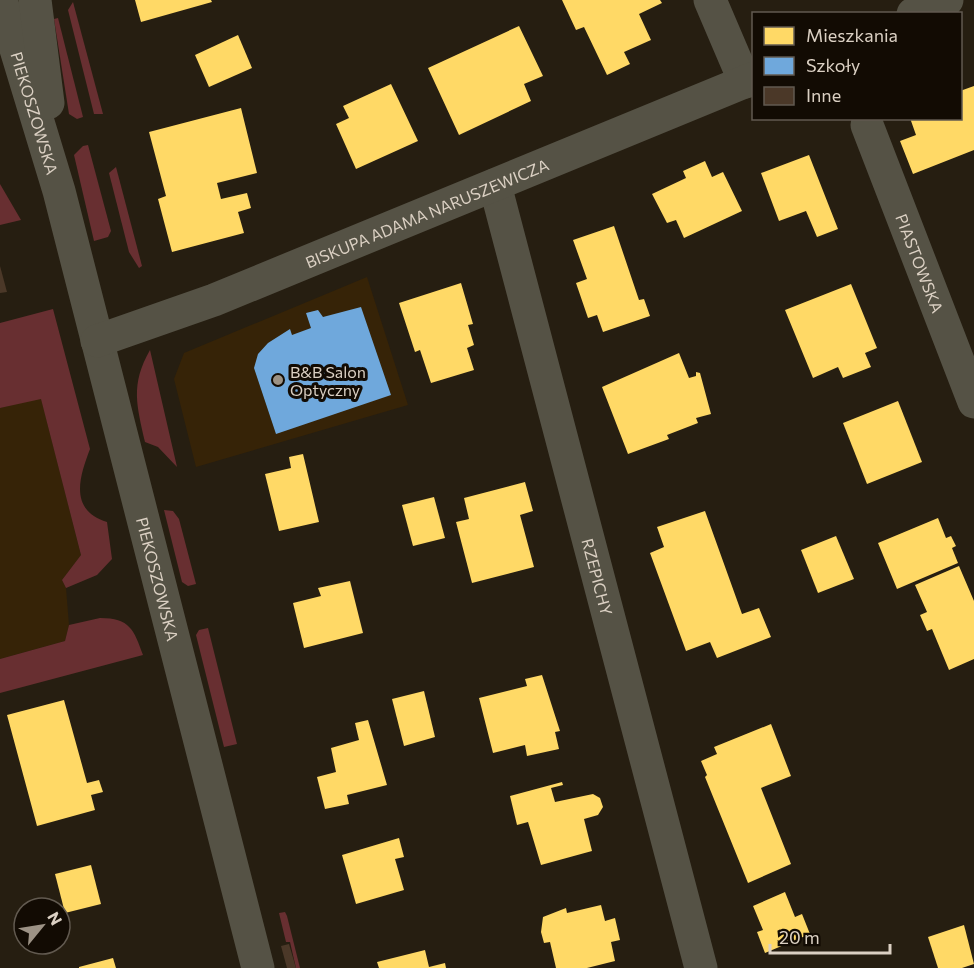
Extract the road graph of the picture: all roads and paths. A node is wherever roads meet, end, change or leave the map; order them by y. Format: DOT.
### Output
graph roads {
  1 [pos="1,0"];
  2 [pos="35,0"];
  3 [pos="947,0"];
  4 [pos="713,6"];
  5 [pos="918,12"];
  6 [pos="749,80"];
  7 [pos="867,125"];
  8 [pos="495,185"];
  9 [pos="59,191"];
  10 [pos="98,341"];
  11 [pos="974,402"];
  12 [pos="258,968"];
  13 [pos="701,968"];
  1 -- 9 [label="street, PIEKOSZOWSKA"];
  2 -- 9 [label="street, PIEKOSZOWSKA"];
  3 -- 5 [label="street"];
  4 -- 6 [label="street"];
  6 -- 8 [label="street, BISKUPA ADAMA NARUSZEWICZA"];
  7 -- 11 [label="street, PIASTOWSKA"];
  8 -- 10 [label="street, BISKUPA ADAMA NARUSZEWICZA"];
  8 -- 13 [label="street, RZEPICHY"];
  9 -- 10 [label="street, PIEKOSZOWSKA"];
  10 -- 12 [label="street, PIEKOSZOWSKA"];
}
